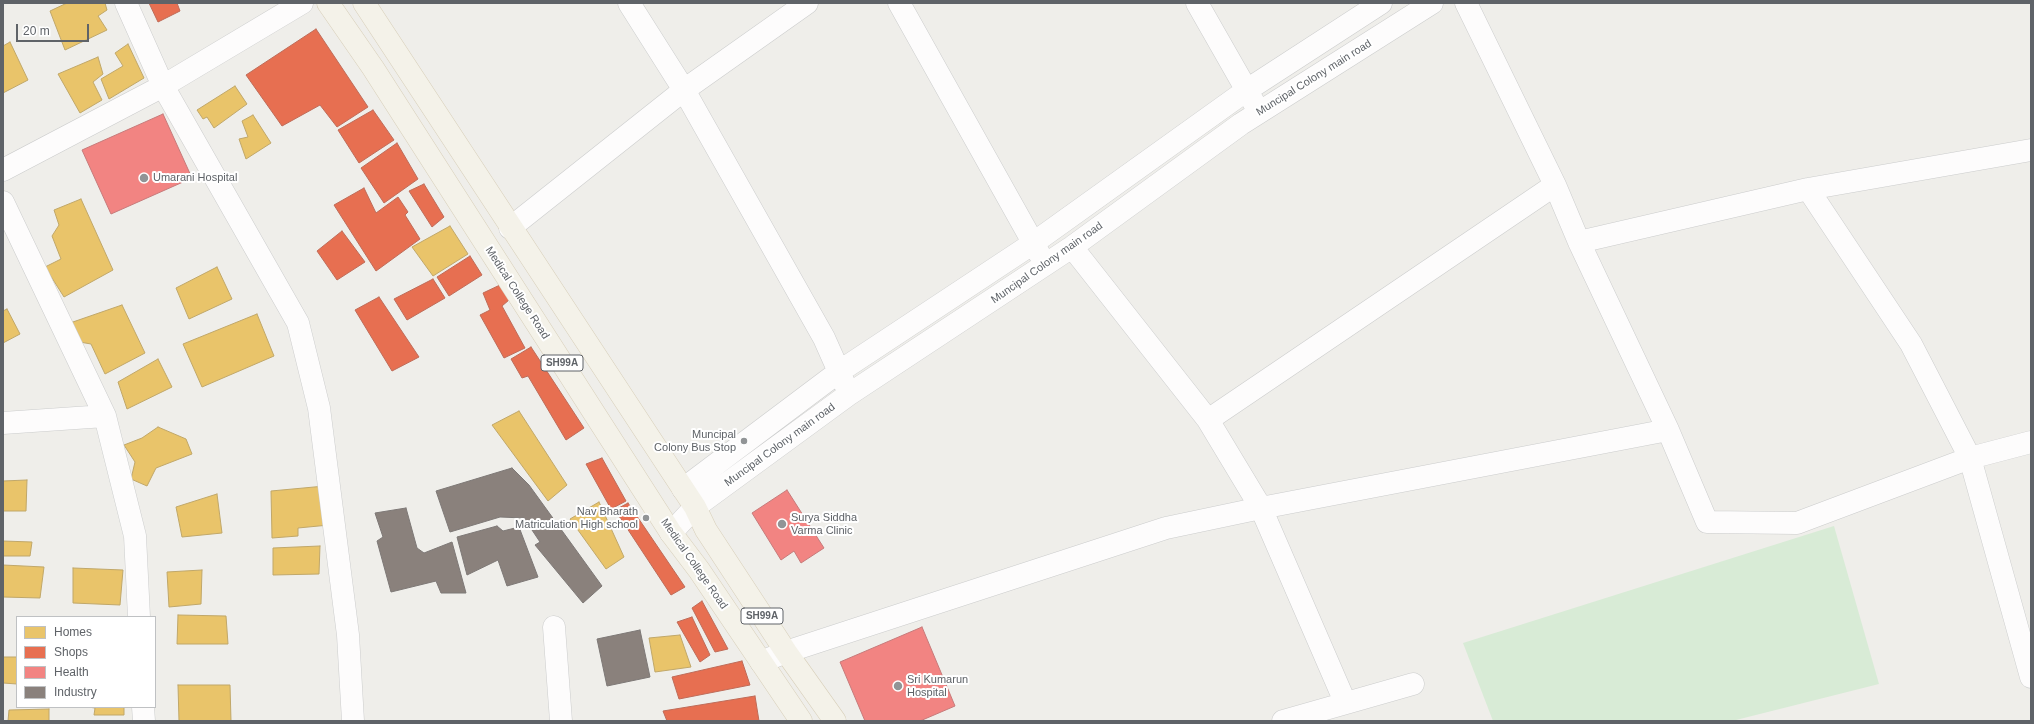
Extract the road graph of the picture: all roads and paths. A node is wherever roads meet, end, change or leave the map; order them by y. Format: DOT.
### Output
graph roads {
  1 [pos="126,3"];
  2 [pos="302,3"];
  3 [pos="328,3"];
  4 [pos="364,3"];
  5 [pos="630,3"];
  6 [pos="807,3"];
  7 [pos="1197,3"];
  8 [pos="1381,3"];
  9 [pos="1432,3"];
  10 [pos="1466,3"];
  11 [pos="905,6"];
  12 [pos="164,86"];
  13 [pos="684,90"];
  14 [pos="1247,90"];
  15 [pos="1259,112"];
  16 [pos="2031,150"];
  17 [pos="3,170"];
  18 [pos="1555,185"];
  19 [pos="1808,189"];
  20 [pos="3,202"];
  21 [pos="510,228"];
  22 [pos="1579,242"];
  23 [pos="1032,244"];
  24 [pos="1072,247"];
  25 [pos="1046,264"];
  26 [pos="840,371"];
  27 [pos="848,395"];
  28 [pos="105,416"];
  29 [pos="1208,420"];
  30 [pos="3,423"];
  31 [pos="1668,430"];
  32 [pos="2031,442"];
  33 [pos="1970,458"];
  34 [pos="683,489"];
  35 [pos="695,507"];
  36 [pos="1261,508"];
  37 [pos="671,533"];
  38 [pos="139,616"];
  39 [pos="554,627"];
  40 [pos="786,652"];
  41 [pos="761,662"];
  42 [pos="2031,677"];
  43 [pos="1412,684"];
  44 [pos="1345,702"];
  45 [pos="143,708"];
  46 [pos="144,721"];
  47 [pos="353,721"];
  48 [pos="561,721"];
  49 [pos="801,721"];
  50 [pos="835,721"];
  51 [pos="1283,721"];
  1 -- 12 [label="street"];
  2 -- 12 [label="street"];
  3 -- 37 [label="main road, Medical College Road / SH99A"];
  4 -- 21 [label="main road, SH99A"];
  5 -- 13 [label="street"];
  6 -- 13 [label="street"];
  7 -- 14 [label="street"];
  8 -- 14 [label="street"];
  9 -- 15 [label="street, Muncipal Colony main road"];
  10 -- 18 [label="street"];
  11 -- 23 [label="street"];
  12 -- 17 [label="street"];
  12 -- 47 [label="street"];
  13 -- 21 [label="street"];
  13 -- 26 [label="street"];
  14 -- 15 [label="street"];
  14 -- 23 [label="street"];
  15 -- 24 [label="street, Muncipal Colony main road"];
  16 -- 19 [label="street"];
  18 -- 22 [label="street"];
  18 -- 29 [label="street"];
  19 -- 22 [label="street"];
  19 -- 33 [label="street"];
  20 -- 28 [label="street"];
  21 -- 34 [label="main road, SH99A"];
  22 -- 31 [label="street"];
  23 -- 25 [label="street"];
  23 -- 26 [label="street"];
  24 -- 25 [label="street, Muncipal Colony main road"];
  24 -- 29 [label="street"];
  25 -- 27 [label="street, Muncipal Colony main road"];
  26 -- 27 [label="street"];
  26 -- 34 [label="street"];
  27 -- 35 [label="street, Muncipal Colony main road"];
  28 -- 30 [label="street"];
  28 -- 38 [label="street"];
  29 -- 36 [label="street"];
  31 -- 33 [label="street"];
  31 -- 36 [label="street"];
  32 -- 33 [label="street"];
  33 -- 42 [label="street"];
  34 -- 35 [label="main road, SH99A"];
  35 -- 37 [label="street, Muncipal Colony main road"];
  35 -- 40 [label="main road, SH99A"];
  36 -- 40 [label="street"];
  36 -- 44 [label="street"];
  37 -- 41 [label="main road, Medical College Road / SH99A"];
  39 -- 48 [label="street"];
  40 -- 41 [label="street"];
  40 -- 50 [label="main road, SH99A"];
  41 -- 49 [label="main road, Medical College Road / SH99A"];
  43 -- 44 [label="street"];
  44 -- 51 [label="street"];
  45 -- 46 [label="street"];
}
